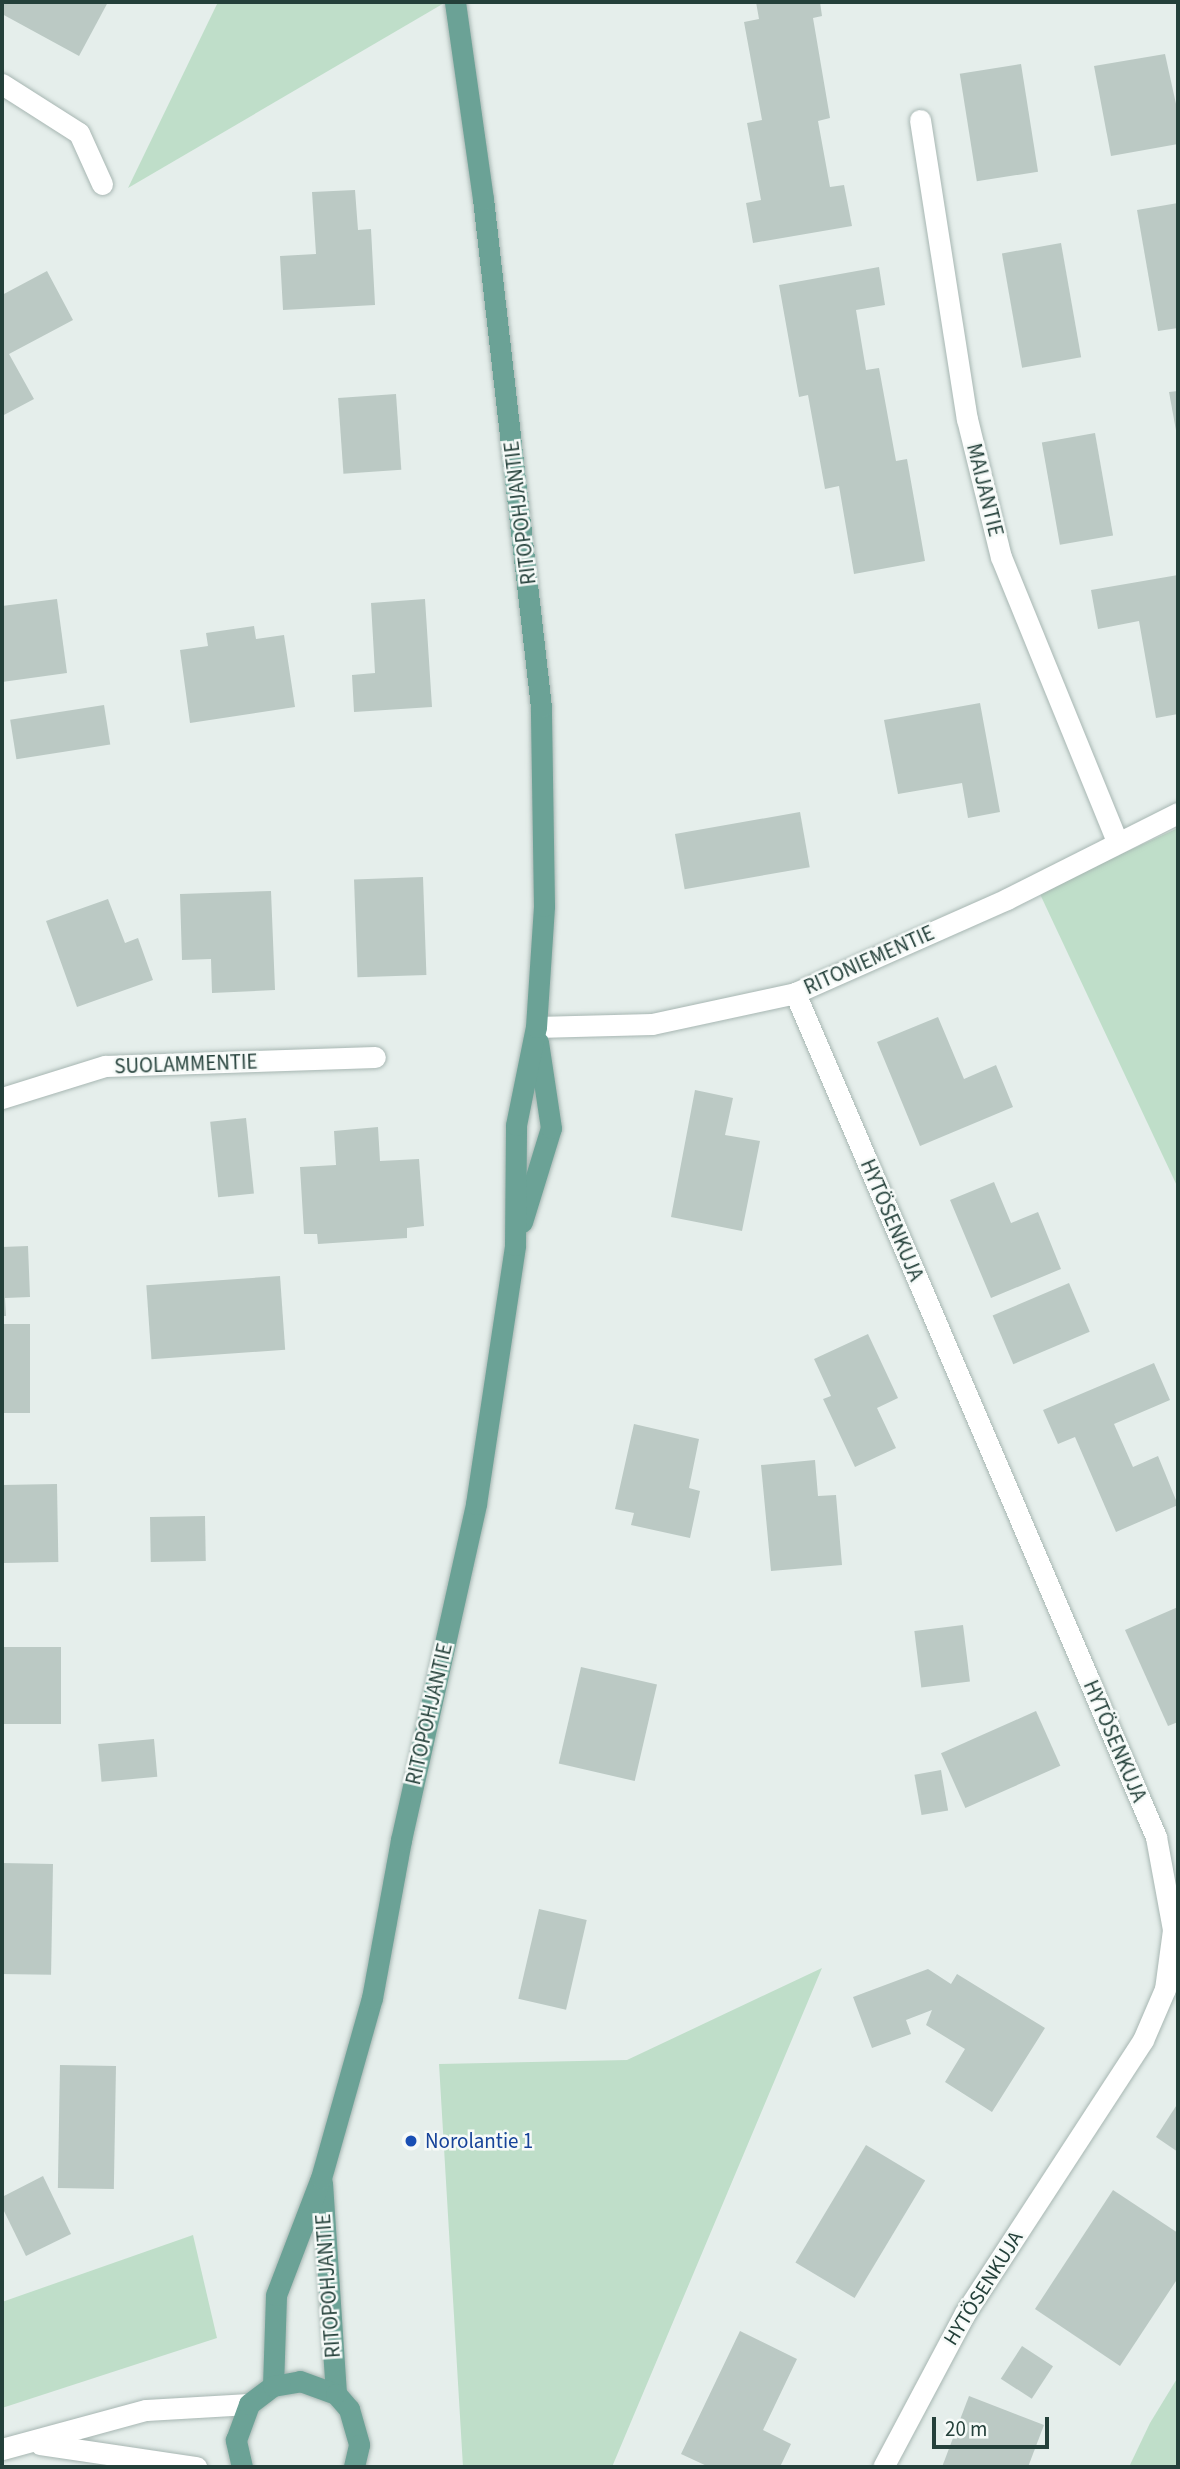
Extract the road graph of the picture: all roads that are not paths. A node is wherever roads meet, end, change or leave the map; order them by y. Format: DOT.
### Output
graph roads {
  1 [pos="455,2"];
  2 [pos="2,84"];
  3 [pos="920,120"];
  4 [pos="102,184"];
  5 [pos="1178,813"];
  6 [pos="1117,841"];
  7 [pos="795,993"];
  8 [pos="536,1027"];
  9 [pos="375,1057"];
  10 [pos="2,1098"];
  11 [pos="515,1245"];
  12 [pos="321,2178"];
  13 [pos="273,2386"];
  14 [pos="336,2394"];
  15 [pos="249,2404"];
  16 [pos="34,2443"];
  17 [pos="2,2449"];
  18 [pos="196,2467"];
  19 [pos="242,2467"];
  20 [pos="354,2467"];
  21 [pos="883,2467"];
  1 -- 8 [label="main road, RITOPOHJANTIE"];
  2 -- 4 [label="street"];
  3 -- 6 [label="street, MAIJANTIE"];
  5 -- 6 [label="street, RITONIEMENTIE"];
  6 -- 7 [label="street, RITONIEMENTIE"];
  7 -- 8 [label="street, RITONIEMENTIE"];
  7 -- 21 [label="street, HYTÖSENKUJA"];
  8 -- 11 [label="main road, RITOPOHJANTIE"];
  8 -- 11 [label="main road, RITOPOHJANTIE"];
  9 -- 10 [label="street, SUOLAMMENTIE"];
  11 -- 12 [label="main road, RITOPOHJANTIE"];
  12 -- 13 [label="main road, RITOPOHJANTIE"];
  12 -- 14 [label="main road, RITOPOHJANTIE"];
  13 -- 14 [label="main road"];
  13 -- 15 [label="main road"];
  14 -- 20 [label="main road"];
  15 -- 16 [label="street"];
  15 -- 19 [label="main road"];
  16 -- 17 [label="street"];
  16 -- 18 [label="street"];
}
